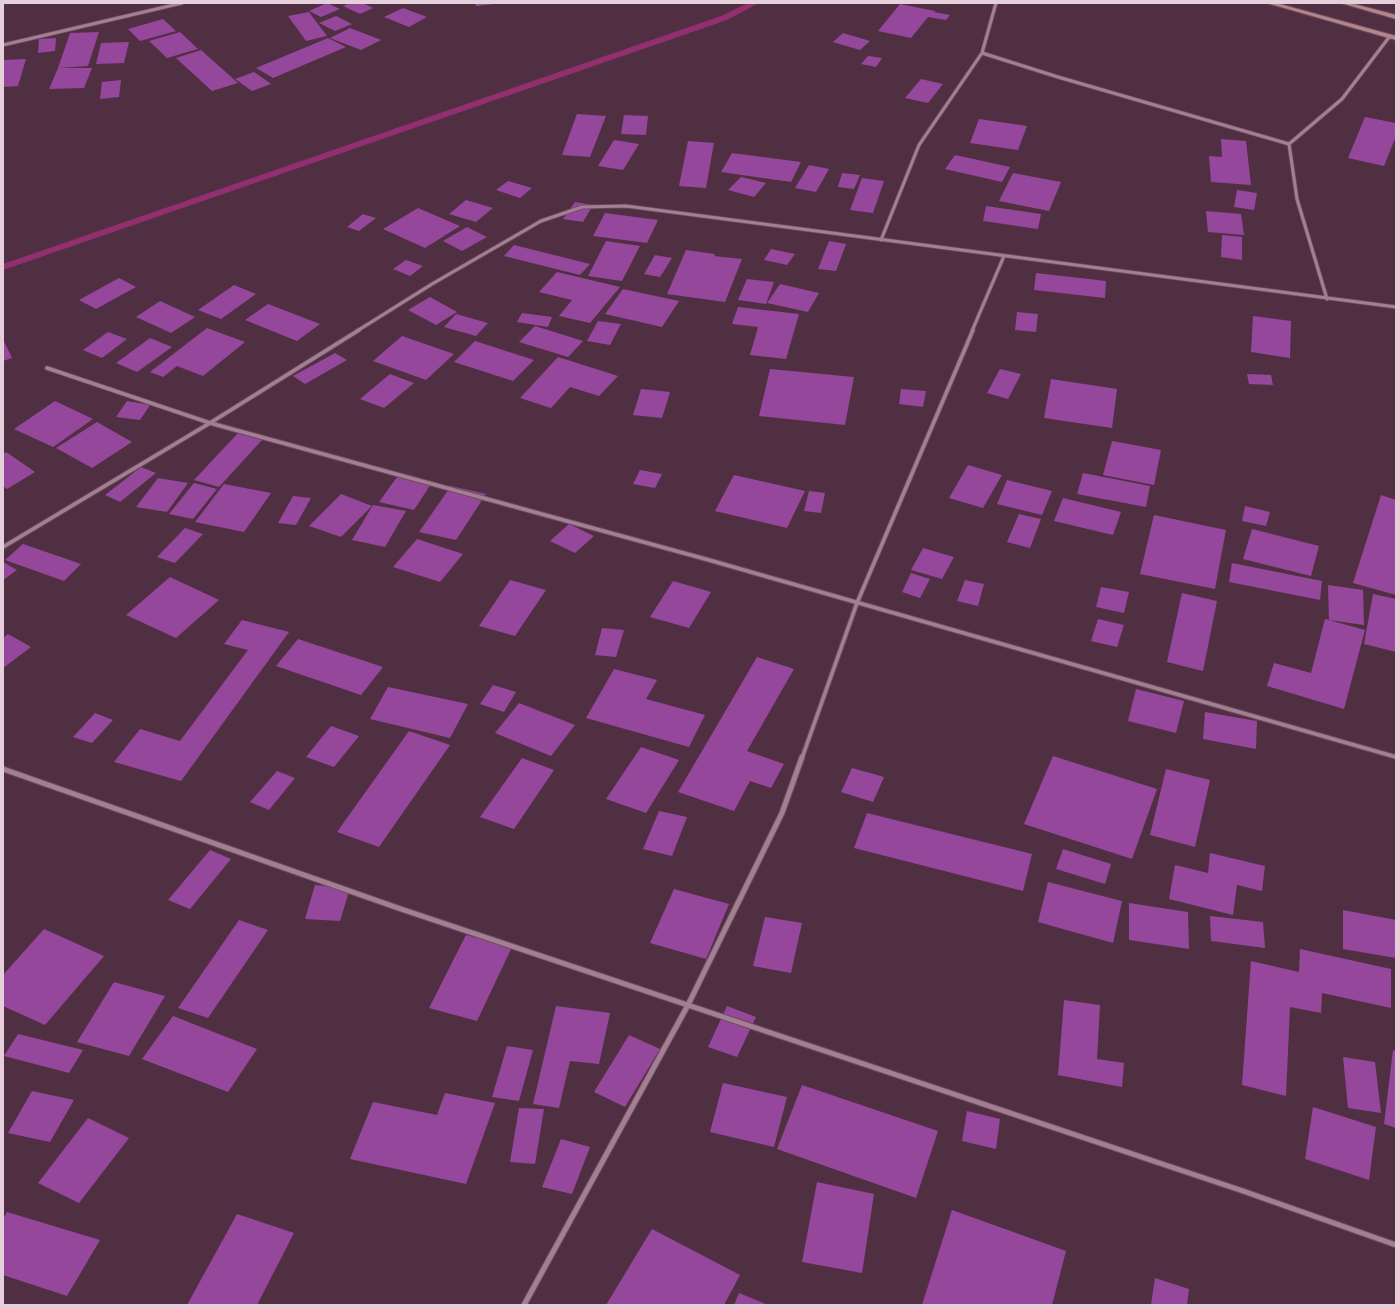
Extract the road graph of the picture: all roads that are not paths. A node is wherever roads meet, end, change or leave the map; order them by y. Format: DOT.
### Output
graph roads {
  1 [pos="182,3"];
  2 [pos="996,3"];
  3 [pos="1270,3"];
  4 [pos="1344,3"];
  5 [pos="1396,18"];
  6 [pos="1390,36"];
  7 [pos="1396,38"];
  8 [pos="3,45"];
  9 [pos="982,53"];
  10 [pos="1289,144"];
  11 [pos="881,240"];
  12 [pos="1004,256"];
  13 [pos="1326,299"];
  14 [pos="1396,308"];
  15 [pos="47,368"];
  16 [pos="210,423"];
  17 [pos="3,547"];
  18 [pos="857,603"];
  19 [pos="1396,756"];
  20 [pos="3,769"];
  21 [pos="688,1005"];
  22 [pos="1396,1245"];
  23 [pos="524,1305"];
  1 -- 8 [label="street"];
  2 -- 9 [label="street"];
  3 -- 6 [label="main road"];
  4 -- 5 [label="main road"];
  6 -- 7 [label="main road"];
  6 -- 10 [label="street"];
  9 -- 10 [label="street"];
  9 -- 11 [label="street"];
  10 -- 13 [label="street"];
  11 -- 12 [label="street"];
  11 -- 16 [label="street"];
  12 -- 13 [label="street"];
  12 -- 18 [label="street"];
  13 -- 14 [label="street"];
  15 -- 16 [label="street"];
  16 -- 17 [label="street"];
  16 -- 18 [label="street"];
  18 -- 19 [label="street"];
  18 -- 21 [label="street"];
  20 -- 21 [label="street"];
  21 -- 22 [label="street"];
  21 -- 23 [label="street"];
}
